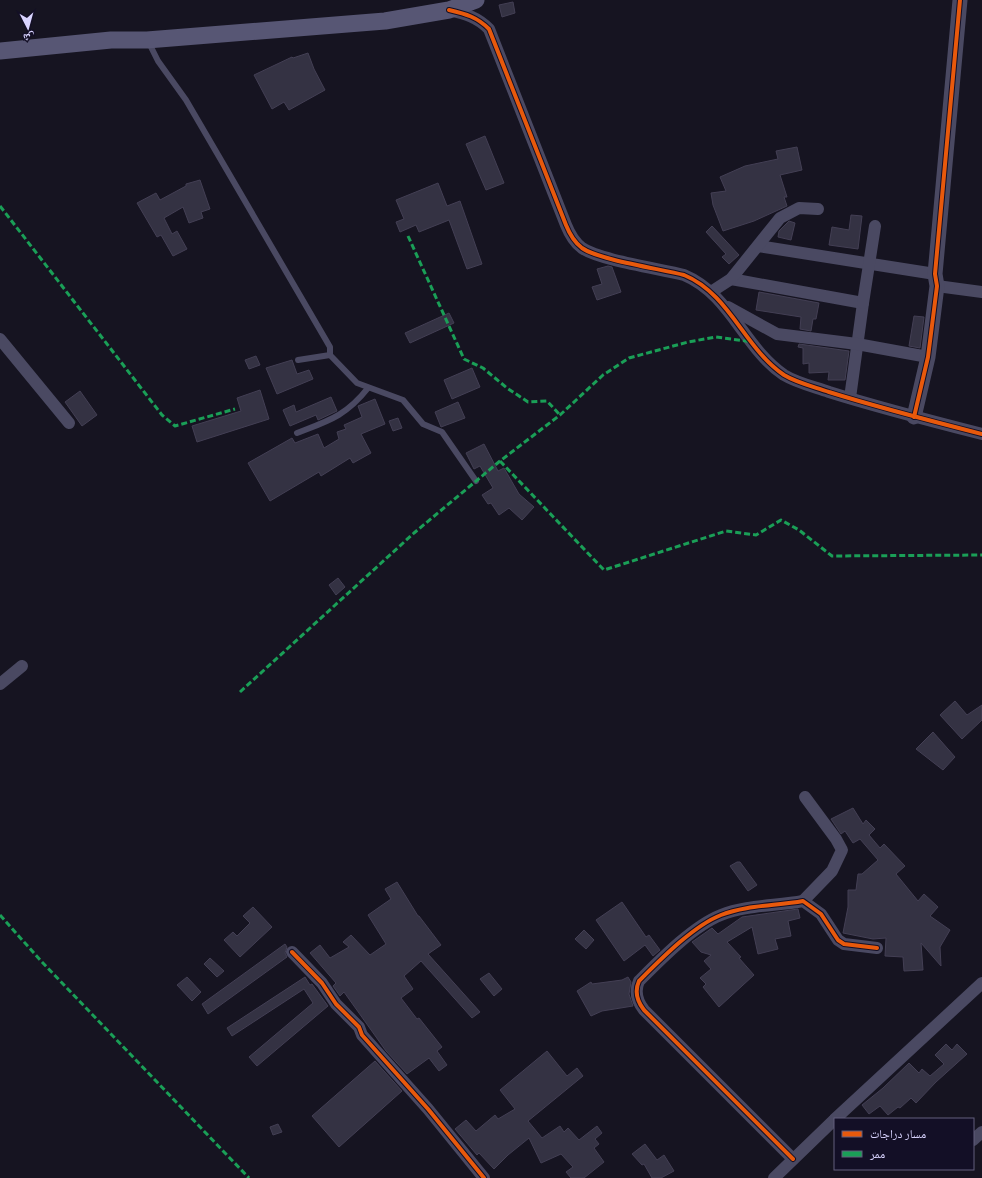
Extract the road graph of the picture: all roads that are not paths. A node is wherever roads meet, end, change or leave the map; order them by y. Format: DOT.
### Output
graph roads {
  1 [pos="476,0"];
  2 [pos="960,0"];
  3 [pos="449,10"];
  4 [pos="147,40"];
  5 [pos="0,51"];
  6 [pos="818,210"];
  7 [pos="875,226"];
  8 [pos="758,246"];
  9 [pos="870,264"];
  10 [pos="731,279"];
  11 [pos="936,280"];
  12 [pos="711,292"];
  13 [pos="982,292"];
  14 [pos="864,303"];
  15 [pos="723,305"];
  16 [pos="0,339"];
  17 [pos="857,344"];
  18 [pos="330,355"];
  19 [pos="928,357"];
  20 [pos="298,360"];
  21 [pos="368,388"];
  22 [pos="850,398"];
  23 [pos="914,417"];
  24 [pos="69,423"];
  25 [pos="296,433"];
  26 [pos="982,434"];
  27 [pos="476,481"];
  28 [pos="22,666"];
  29 [pos="0,684"];
  30 [pos="805,797"];
  31 [pos="803,902"];
  32 [pos="876,948"];
  33 [pos="292,952"];
  34 [pos="982,982"];
  35 [pos="841,1117"];
  36 [pos="834,1123"];
  37 [pos="982,1132"];
  38 [pos="974,1139"];
  39 [pos="793,1159"];
  40 [pos="484,1178"];
  41 [pos="774,1178"];
  1 -- 3 [label="main road"];
  2 -- 11 [label="street"];
  3 -- 4 [label="main road"];
  3 -- 12 [label="street"];
  4 -- 5 [label="main road"];
  4 -- 18 [label="lane"];
  6 -- 8 [label="street"];
  7 -- 9 [label="street"];
  8 -- 9 [label="street"];
  8 -- 10 [label="street"];
  9 -- 11 [label="street"];
  9 -- 14 [label="street"];
  10 -- 12 [label="street"];
  10 -- 14 [label="street"];
  11 -- 13 [label="street"];
  11 -- 19 [label="street"];
  12 -- 15 [label="street"];
  14 -- 17 [label="street"];
  15 -- 17 [label="street"];
  15 -- 22 [label="street"];
  16 -- 24 [label="street"];
  17 -- 19 [label="street"];
  17 -- 22 [label="street"];
  18 -- 20 [label="lane"];
  18 -- 21 [label="lane"];
  19 -- 23 [label="street"];
  21 -- 25 [label="lane"];
  21 -- 27 [label="lane"];
  22 -- 23 [label="street"];
  23 -- 26 [label="street"];
  28 -- 29 [label="street"];
  30 -- 31 [label="street"];
  31 -- 32 [label="street"];
  31 -- 39 [label="street"];
  33 -- 40 [label="street"];
  34 -- 35 [label="street"];
  36 -- 39 [label="street"];
  37 -- 38 [label="street"];
  39 -- 41 [label="street"];
}
